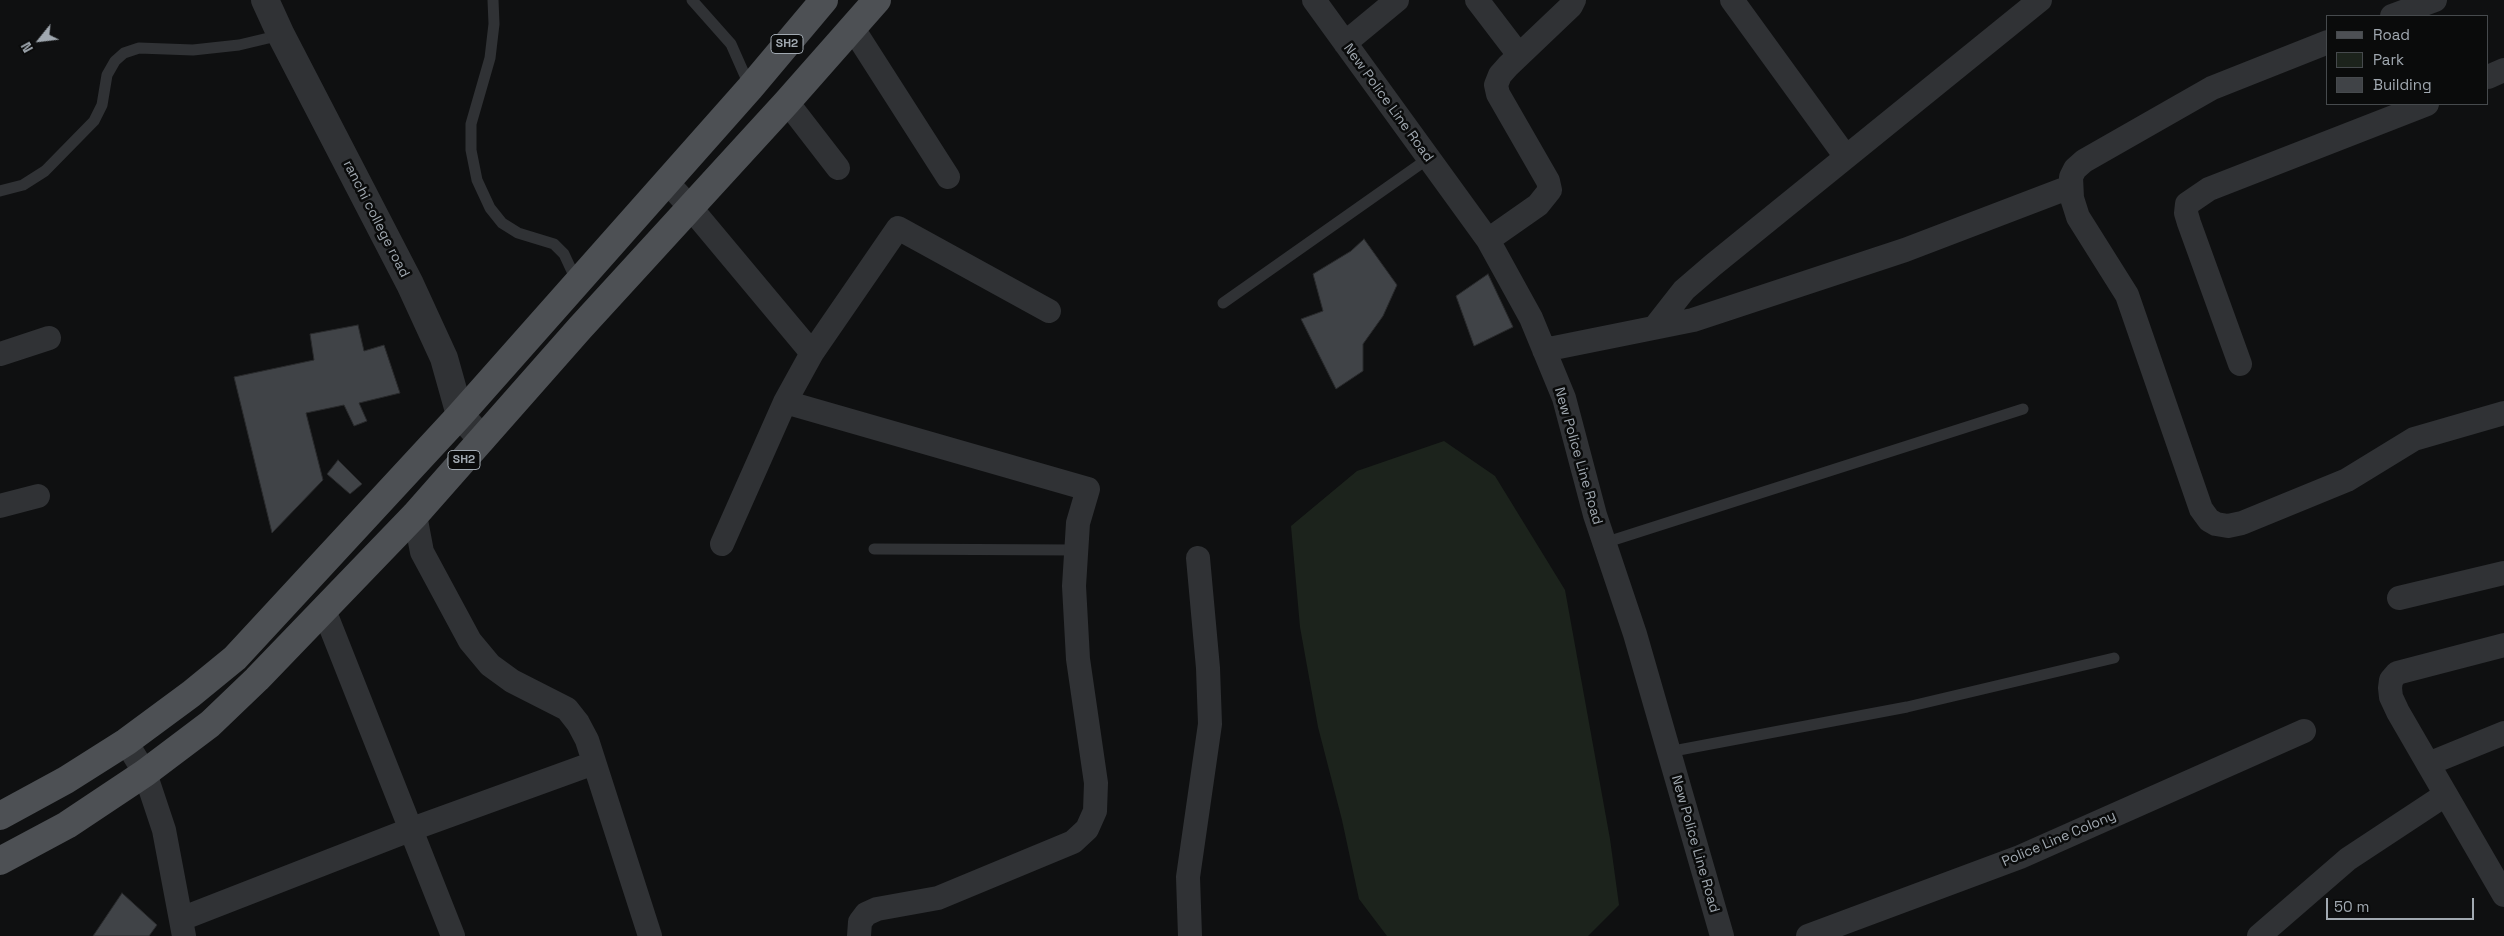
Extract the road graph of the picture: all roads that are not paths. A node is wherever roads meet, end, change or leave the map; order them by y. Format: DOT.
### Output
graph roads {
  1 [pos="265,0"];
  2 [pos="493,0"];
  3 [pos="692,0"];
  4 [pos="824,0"];
  5 [pos="877,0"];
  6 [pos="1314,0"];
  7 [pos="1397,0"];
  8 [pos="1477,0"];
  9 [pos="1574,0"];
  10 [pos="1732,0"];
  11 [pos="2040,0"];
  12 [pos="2435,0"];
  13 [pos="2395,15"];
  14 [pos="852,27"];
  15 [pos="281,35"];
  16 [pos="1345,43"];
  17 [pos="2326,43"];
  18 [pos="1520,55"];
  19 [pos="2504,70"];
  20 [pos="2489,77"];
  21 [pos="750,88"];
  22 [pos="787,102"];
  23 [pos="2424,105"];
  24 [pos="1846,157"];
  25 [pos="1429,158"];
  26 [pos="838,168"];
  27 [pos="948,177"];
  28 [pos="667,182"];
  29 [pos="2070,187"];
  30 [pos="0,191"];
  31 [pos="690,207"];
  32 [pos="1488,240"];
  33 [pos="578,284"];
  34 [pos="1223,303"];
  35 [pos="1049,311"];
  36 [pos="1655,327"];
  37 [pos="49,338"];
  38 [pos="1544,350"];
  39 [pos="812,353"];
  40 [pos="0,354"];
  41 [pos="2240,364"];
  42 [pos="784,402"];
  43 [pos="2023,409"];
  44 [pos="2504,413"];
  45 [pos="460,415"];
  46 [pos="482,440"];
  47 [pos="38,496"];
  48 [pos="0,506"];
  49 [pos="415,516"];
  50 [pos="1604,543"];
  51 [pos="722,544"];
  52 [pos="874,550"];
  53 [pos="1076,550"];
  54 [pos="1198,558"];
  55 [pos="2504,573"];
  56 [pos="2399,598"];
  57 [pos="324,610"];
  58 [pos="2504,645"];
  59 [pos="2114,658"];
  60 [pos="2304,731"];
  61 [pos="2504,733"];
  62 [pos="126,742"];
  63 [pos="1668,752"];
  64 [pos="594,762"];
  65 [pos="2428,764"];
  66 [pos="145,773"];
  67 [pos="2445,795"];
  68 [pos="0,816"];
  69 [pos="412,829"];
  70 [pos="0,861"];
  71 [pos="2504,895"];
  72 [pos="182,927"];
  73 [pos="454,936"];
  74 [pos="650,936"];
  75 [pos="859,936"];
  76 [pos="1190,936"];
  77 [pos="1722,936"];
  78 [pos="1808,936"];
  79 [pos="2259,936"];
  1 -- 15 [label="street, ranchi college road"];
  2 -- 33 [label="lane"];
  3 -- 21 [label="lane"];
  4 -- 21 [label="main road, SH2"];
  5 -- 14 [label="main road, SH2"];
  6 -- 16 [label="street, New Police Line Road"];
  7 -- 16 [label="street"];
  8 -- 18 [label="street"];
  9 -- 18 [label="street"];
  10 -- 24 [label="street"];
  11 -- 24 [label="street"];
  12 -- 13 [label="street"];
  14 -- 22 [label="main road, SH2"];
  14 -- 27 [label="street"];
  15 -- 30 [label="lane"];
  15 -- 45 [label="street, ranchi college road"];
  16 -- 25 [label="street, New Police Line Road"];
  17 -- 29 [label="street"];
  18 -- 32 [label="street"];
  19 -- 20 [label="street"];
  21 -- 28 [label="main road, SH2"];
  22 -- 26 [label="street"];
  22 -- 31 [label="main road, SH2"];
  23 -- 41 [label="street"];
  24 -- 36 [label="street"];
  25 -- 32 [label="street, New Police Line Road"];
  25 -- 34 [label="lane"];
  28 -- 31 [label="street"];
  28 -- 33 [label="main road, SH2"];
  29 -- 36 [label="street"];
  29 -- 44 [label="street"];
  31 -- 39 [label="street"];
  31 -- 46 [label="main road, SH2"];
  32 -- 38 [label="street, New Police Line Road"];
  33 -- 45 [label="main road, SH2"];
  35 -- 39 [label="street"];
  36 -- 38 [label="street"];
  37 -- 40 [label="street"];
  38 -- 50 [label="street, New Police Line Road"];
  39 -- 42 [label="street"];
  42 -- 51 [label="street"];
  42 -- 53 [label="street"];
  43 -- 50 [label="lane"];
  45 -- 46 [label="street, ranchi college road"];
  45 -- 62 [label="main road, SH2"];
  46 -- 49 [label="main road, SH2"];
  47 -- 48 [label="street"];
  49 -- 57 [label="main road, SH2"];
  49 -- 64 [label="street"];
  50 -- 63 [label="street, New Police Line Road"];
  52 -- 53 [label="lane"];
  53 -- 75 [label="street"];
  54 -- 76 [label="street"];
  55 -- 56 [label="street"];
  57 -- 66 [label="main road, SH2"];
  57 -- 69 [label="street"];
  58 -- 65 [label="street"];
  59 -- 63 [label="lane"];
  60 -- 78 [label="street, Police Line Colony"];
  61 -- 65 [label="street"];
  62 -- 66 [label="street"];
  62 -- 68 [label="main road, SH2"];
  63 -- 77 [label="street, New Police Line Road"];
  64 -- 69 [label="street"];
  64 -- 74 [label="street"];
  65 -- 67 [label="street"];
  66 -- 70 [label="main road, SH2"];
  66 -- 72 [label="street"];
  67 -- 71 [label="street"];
  67 -- 79 [label="street"];
  69 -- 72 [label="street"];
  69 -- 73 [label="street"];
}
